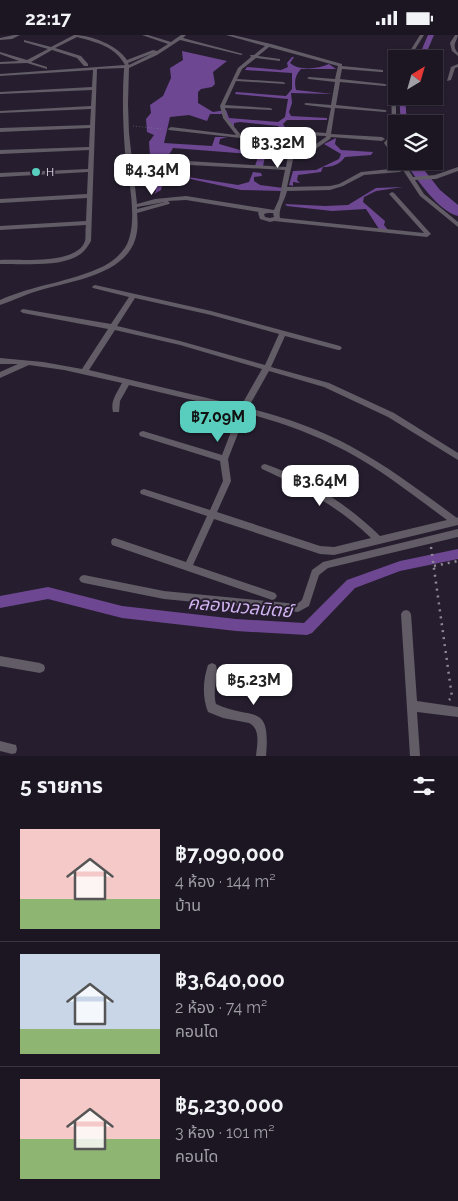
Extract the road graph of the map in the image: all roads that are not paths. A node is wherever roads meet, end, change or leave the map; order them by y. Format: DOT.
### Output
graph roads {
  1 [pos="18,35"];
  2 [pos="77,35"];
  3 [pos="144,35"];
  4 [pos="184,35"];
  5 [pos="228,35"];
  6 [pos="422,35"];
  7 [pos="457,35"];
  8 [pos="179,38"];
  9 [pos="0,39"];
  10 [pos="26,41"];
  11 [pos="170,43"];
  12 [pos="269,45"];
  13 [pos="52,49"];
  14 [pos="414,50"];
  15 [pos="0,53"];
  16 [pos="241,53"];
  17 [pos="458,55"];
  18 [pos="252,56"];
  19 [pos="278,60"];
  20 [pos="27,62"];
  21 [pos="0,63"];
  22 [pos="86,65"];
  23 [pos="458,65"];
  24 [pos="126,66"];
  25 [pos="45,67"];
  26 [pos="339,67"];
  27 [pos="95,69"];
  28 [pos="381,71"];
  29 [pos="0,75"];
  30 [pos="309,79"];
  31 [pos="449,79"];
  32 [pos="236,80"];
  33 [pos="337,81"];
  34 [pos="283,83"];
  35 [pos="385,85"];
  36 [pos="94,88"];
  37 [pos="0,93"];
  38 [pos="306,104"];
  39 [pos="93,107"];
  40 [pos="333,107"];
  41 [pos="221,108"];
  42 [pos="270,109"];
  43 [pos="385,111"];
  44 [pos="0,112"];
  45 [pos="92,126"];
  46 [pos="171,129"];
  47 [pos="0,130"];
  48 [pos="302,133"];
  49 [pos="239,135"];
  50 [pos="328,135"];
  51 [pos="382,139"];
  52 [pos="92,148"];
  53 [pos="0,152"];
  54 [pos="290,152"];
  55 [pos="172,162"];
  56 [pos="288,169"];
  57 [pos="458,169"];
  58 [pos="91,170"];
  59 [pos="408,170"];
  60 [pos="400,171"];
  61 [pos="0,175"];
  62 [pos="415,179"];
  63 [pos="290,189"];
  64 [pos="90,195"];
  65 [pos="392,195"];
  66 [pos="0,201"];
  67 [pos="134,209"];
  68 [pos="265,211"];
  69 [pos="276,212"];
  70 [pos="275,219"];
  71 [pos="89,223"];
  72 [pos="458,225"];
  73 [pos="0,228"];
  74 [pos="1,262"];
  75 [pos="95,287"];
  76 [pos="133,296"];
  77 [pos="0,303"];
  78 [pos="23,311"];
  79 [pos="114,327"];
  80 [pos="283,333"];
  81 [pos="338,348"];
  82 [pos="0,361"];
  83 [pos="33,362"];
  84 [pos="268,367"];
  85 [pos="83,373"];
  86 [pos="0,375"];
  87 [pos="127,382"];
  88 [pos="116,410"];
  89 [pos="243,410"];
  90 [pos="144,434"];
  91 [pos="458,457"];
  92 [pos="224,459"];
  93 [pos="265,467"];
  94 [pos="144,492"];
  95 [pos="213,513"];
  96 [pos="457,521"];
  97 [pos="458,533"];
  98 [pos="379,541"];
  99 [pos="115,542"];
  100 [pos="188,567"];
  101 [pos="84,579"];
  102 [pos="272,596"];
  103 [pos="406,614"];
  104 [pos="0,661"];
  105 [pos="40,668"];
  106 [pos="212,668"];
  107 [pos="412,706"];
  108 [pos="458,712"];
  109 [pos="0,746"];
  110 [pos="12,749"];
  111 [pos="261,756"];
  112 [pos="415,756"];
  1 -- 9 [label="street"];
  2 -- 13 [label="street"];
  2 -- 24 [label="street"];
  3 -- 11 [label="street"];
  4 -- 8 [label="street"];
  5 -- 12 [label="street"];
  6 -- 14 [label="street"];
  7 -- 17 [label="street"];
  8 -- 11 [label="street"];
  8 -- 16 [label="street"];
  10 -- 13 [label="street"];
  11 -- 24 [label="street"];
  12 -- 18 [label="street"];
  12 -- 26 [label="street"];
  13 -- 20 [label="street"];
  13 -- 22 [label="street"];
  15 -- 20 [label="street"];
  18 -- 19 [label="street"];
  18 -- 32 [label="street"];
  20 -- 21 [label="street"];
  20 -- 25 [label="street"];
  23 -- 31 [label="street"];
  24 -- 27 [label="street"];
  24 -- 67 [label="street"];
  26 -- 28 [label="street"];
  26 -- 33 [label="street"];
  27 -- 29 [label="street"];
  27 -- 36 [label="street"];
  30 -- 33 [label="street"];
  32 -- 34 [label="street"];
  32 -- 41 [label="street"];
  33 -- 35 [label="street"];
  33 -- 40 [label="street"];
  36 -- 37 [label="street"];
  36 -- 39 [label="street"];
  38 -- 40 [label="street"];
  39 -- 44 [label="street"];
  39 -- 45 [label="street"];
  40 -- 43 [label="street"];
  40 -- 50 [label="street"];
  41 -- 42 [label="street"];
  41 -- 49 [label="street"];
  45 -- 47 [label="street"];
  45 -- 52 [label="street"];
  46 -- 49 [label="street"];
  48 -- 50 [label="street"];
  49 -- 54 [label="street"];
  50 -- 51 [label="street"];
  50 -- 54 [label="street"];
  52 -- 53 [label="street"];
  52 -- 58 [label="street"];
  54 -- 56 [label="street"];
  55 -- 56 [label="street"];
  56 -- 63 [label="street"];
  57 -- 62 [label="street"];
  58 -- 61 [label="street"];
  58 -- 64 [label="street"];
  59 -- 62 [label="street"];
  60 -- 63 [label="street"];
  62 -- 72 [label="street"];
  63 -- 69 [label="street"];
  64 -- 66 [label="street"];
  64 -- 71 [label="street"];
  65 -- 70 [label="street"];
  67 -- 68 [label="street"];
  67 -- 77 [label="street"];
  68 -- 69 [label="street"];
  68 -- 70 [label="street"];
  69 -- 70 [label="street"];
  71 -- 73 [label="street"];
  71 -- 74 [label="street"];
  75 -- 76 [label="street"];
  76 -- 79 [label="street"];
  76 -- 80 [label="street"];
  78 -- 79 [label="street"];
  79 -- 84 [label="street"];
  79 -- 85 [label="street"];
  80 -- 81 [label="street"];
  80 -- 84 [label="street"];
  82 -- 83 [label="street"];
  83 -- 85 [label="street"];
  83 -- 86 [label="street"];
  84 -- 89 [label="street"];
  84 -- 91 [label="street"];
  85 -- 87 [label="street"];
  87 -- 88 [label="street"];
  87 -- 89 [label="street"];
  89 -- 92 [label="street"];
  89 -- 96 [label="street"];
  90 -- 92 [label="street"];
  92 -- 95 [label="street"];
  93 -- 98 [label="street"];
  94 -- 95 [label="street"];
  95 -- 98 [label="street"];
  95 -- 100 [label="street"];
  96 -- 98 [label="street"];
  97 -- 101 [label="street"];
  99 -- 100 [label="street"];
  100 -- 102 [label="street"];
  103 -- 107 [label="street"];
  104 -- 105 [label="street"];
  106 -- 111 [label="street"];
  107 -- 108 [label="street"];
  107 -- 112 [label="street"];
  109 -- 110 [label="street"];
}
